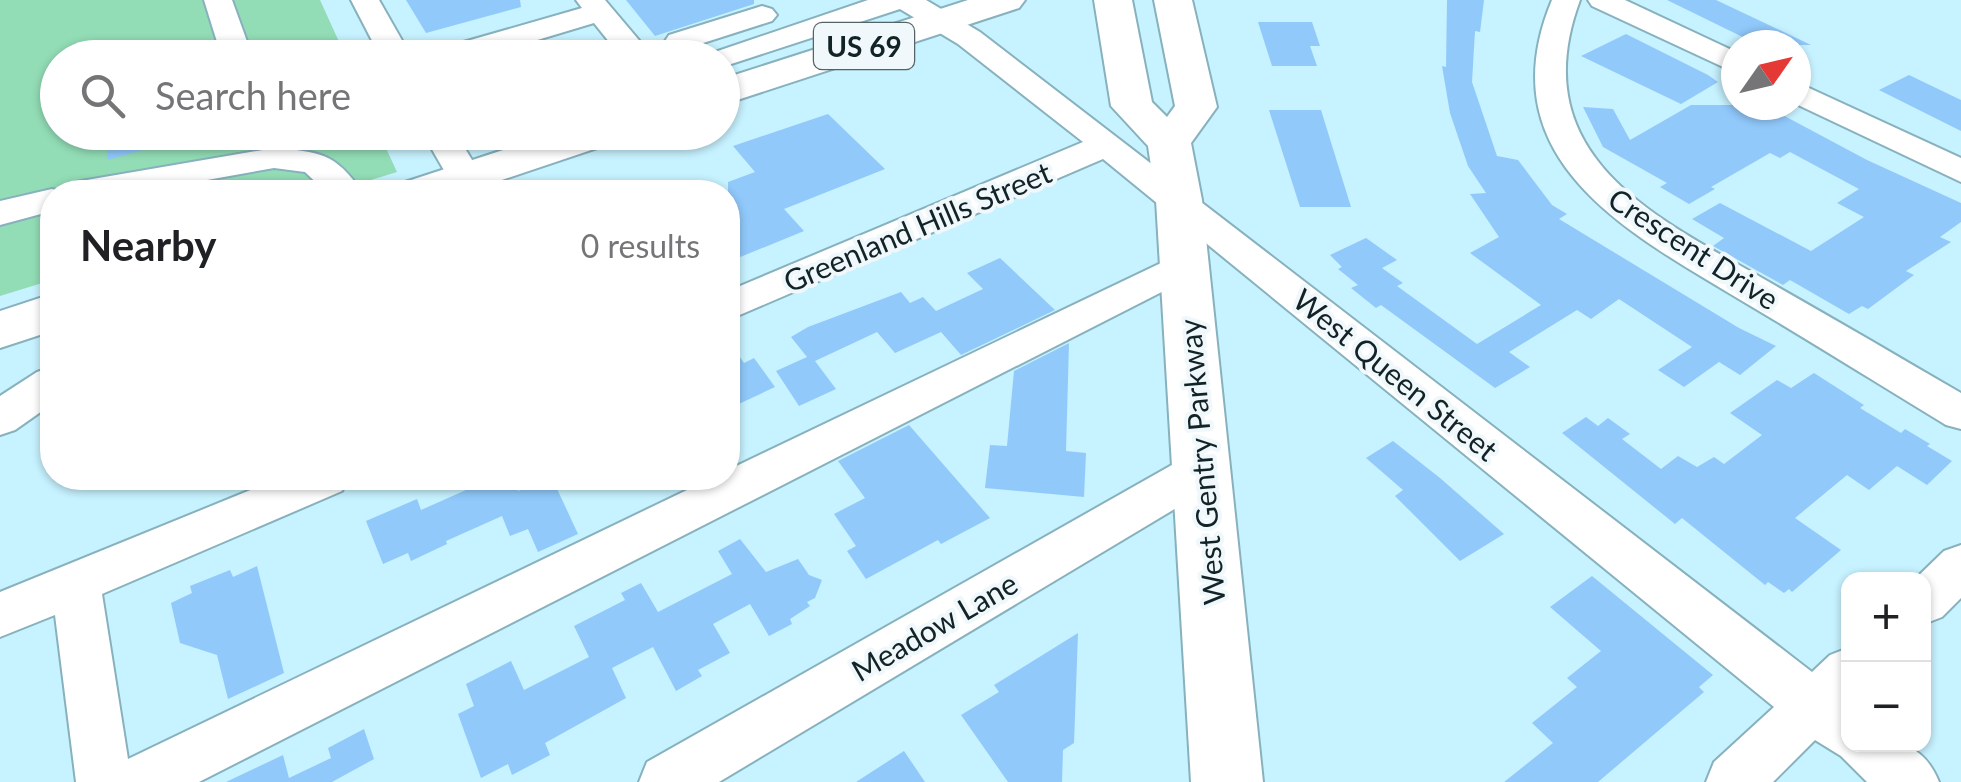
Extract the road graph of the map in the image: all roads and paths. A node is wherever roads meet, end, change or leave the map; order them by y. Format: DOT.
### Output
graph roads {
  1 [pos="218,0"];
  2 [pos="364,0"];
  3 [pos="810,0"];
  4 [pos="896,0"];
  5 [pos="1006,0"];
  6 [pos="1112,0"];
  7 [pos="1174,0"];
  8 [pos="1566,0"];
  9 [pos="1602,0"];
  10 [pos="595,6"];
  11 [pos="922,11"];
  12 [pos="232,40"];
  13 [pos="386,40"];
  14 [pos="528,40"];
  15 [pos="624,40"];
  16 [pos="683,40"];
  17 [pos="1721,57"];
  18 [pos="740,74"];
  19 [pos="740,76"];
  20 [pos="1811,99"];
  21 [pos="1169,143"];
  22 [pos="1106,145"];
  23 [pos="249,150"];
  24 [pos="282,150"];
  25 [pos="449,150"];
  26 [pos="549,150"];
  27 [pos="1961,171"];
  28 [pos="465,178"];
  29 [pos="129,180"];
  30 [pos="335,180"];
  31 [pos="459,180"];
  32 [pos="1178,200"];
  33 [pos="40,203"];
  34 [pos="0,213"];
  35 [pos="1184,265"];
  36 [pos="740,301"];
  37 [pos="40,316"];
  38 [pos="0,330"];
  39 [pos="40,391"];
  40 [pos="1961,413"];
  41 [pos="0,418"];
  42 [pos="1202,470"];
  43 [pos="740,485"];
  44 [pos="298,490"];
  45 [pos="730,490"];
  46 [pos="1961,566"];
  47 [pos="76,584"];
  48 [pos="1931,595"];
  49 [pos="0,615"];
  50 [pos="1837,703"];
  51 [pos="1873,752"];
  52 [pos="104,782"];
  53 [pos="141,782"];
  54 [pos="666,782"];
  55 [pos="1226,782"];
  56 [pos="1734,782"];
  57 [pos="1911,782"];
  1 -- 12 [label="street"];
  2 -- 13 [label="street"];
  3 -- 16 [label="street"];
  4 -- 18 [label="street"];
  5 -- 11 [label="main road, US 69"];
  6 -- 21 [label="main road"];
  7 -- 21 [label="main road"];
  8 -- 40 [label="street, Crescent Drive"];
  9 -- 17 [label="street"];
  10 -- 14 [label="street"];
  10 -- 15 [label="street"];
  11 -- 19 [label="main road, US 69"];
  11 -- 22 [label="street, West Queen Street"];
  20 -- 27 [label="street"];
  21 -- 32 [label="main road, West Gentry Parkway"];
  22 -- 32 [label="street, West Queen Street"];
  22 -- 36 [label="street, Greenland Hills Street"];
  23 -- 29 [label="street"];
  24 -- 30 [label="street"];
  25 -- 28 [label="street"];
  26 -- 28 [label="main road"];
  28 -- 31 [label="main road"];
  32 -- 35 [label="main road, West Gentry Parkway"];
  32 -- 50 [label="street, West Queen Street"];
  33 -- 34 [label="street"];
  35 -- 42 [label="main road, West Gentry Parkway"];
  35 -- 43 [label="street"];
  37 -- 38 [label="main road"];
  39 -- 41 [label="street"];
  42 -- 54 [label="street, Meadow Lane"];
  42 -- 55 [label="main road, West Gentry Parkway"];
  44 -- 47 [label="street"];
  45 -- 53 [label="street"];
  46 -- 48 [label="street"];
  47 -- 49 [label="street"];
  47 -- 52 [label="street"];
  50 -- 56 [label="street"];
  51 -- 57 [label="street"];
}
